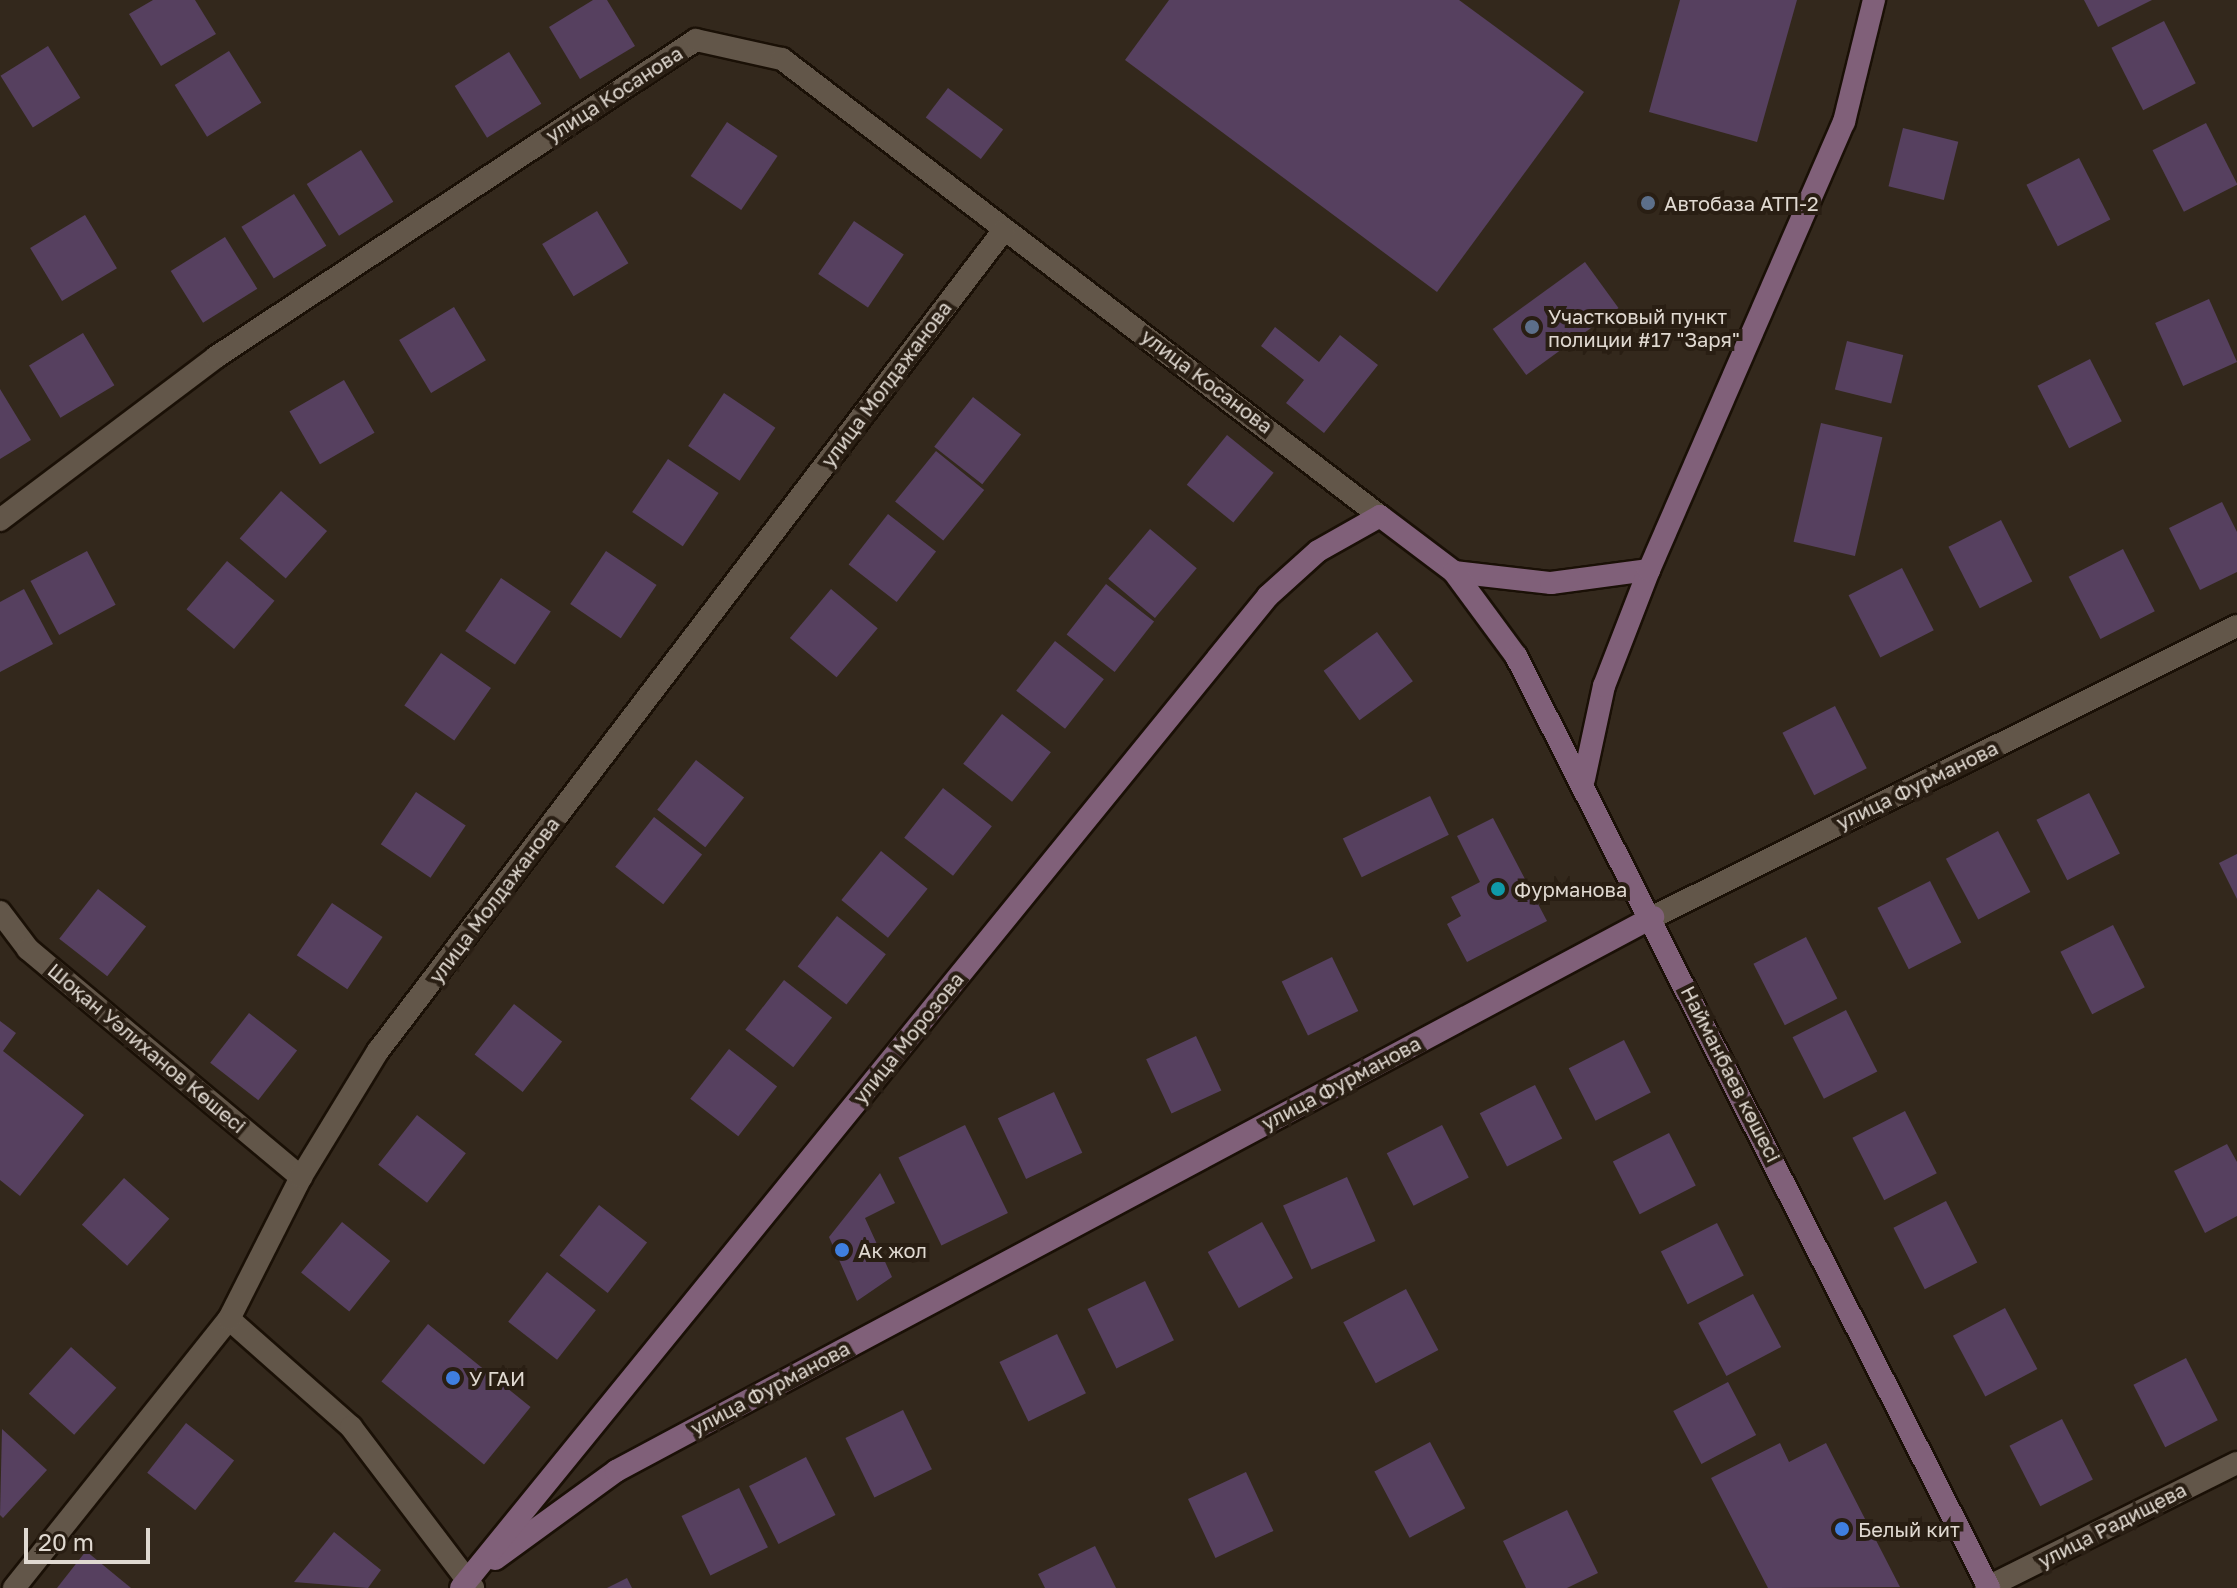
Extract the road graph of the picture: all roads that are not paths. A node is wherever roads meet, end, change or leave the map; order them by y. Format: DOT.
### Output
graph roads {
  1 [pos="1874,0"];
  2 [pos="1004,230"];
  3 [pos="1380,516"];
  4 [pos="0,520"];
  5 [pos="1649,570"];
  6 [pos="1454,572"];
  7 [pos="2237,626"];
  8 [pos="1584,779"];
  9 [pos="0,912"];
  10 [pos="1653,917"];
  11 [pos="301,1177"];
  12 [pos="229,1319"];
  13 [pos="2237,1463"];
  14 [pos="467,1585"];
  15 [pos="14,1588"];
  16 [pos="1988,1588"];
  1 -- 5 [label="main road"];
  2 -- 3 [label="street, улица Косанова"];
  2 -- 4 [label="street, улица Косанова"];
  2 -- 11 [label="street, улица Молдажанова"];
  3 -- 6 [label="main road"];
  3 -- 14 [label="main road, улица Морозова"];
  5 -- 6 [label="main road"];
  5 -- 8 [label="main road"];
  6 -- 8 [label="main road, Найманбаев көшесі"];
  7 -- 10 [label="street, улица Фурманова"];
  8 -- 10 [label="main road, Найманбаев көшесі"];
  9 -- 11 [label="street, Шоқан Уәлиханов Көшесі"];
  10 -- 14 [label="main road, улица Фурманова"];
  10 -- 16 [label="main road, Найманбаев көшесі"];
  11 -- 12 [label="street, улица Молдажанова"];
  12 -- 14 [label="street"];
  12 -- 15 [label="street, улица Молдажанова"];
  13 -- 16 [label="street, улица Радищева"];
}
